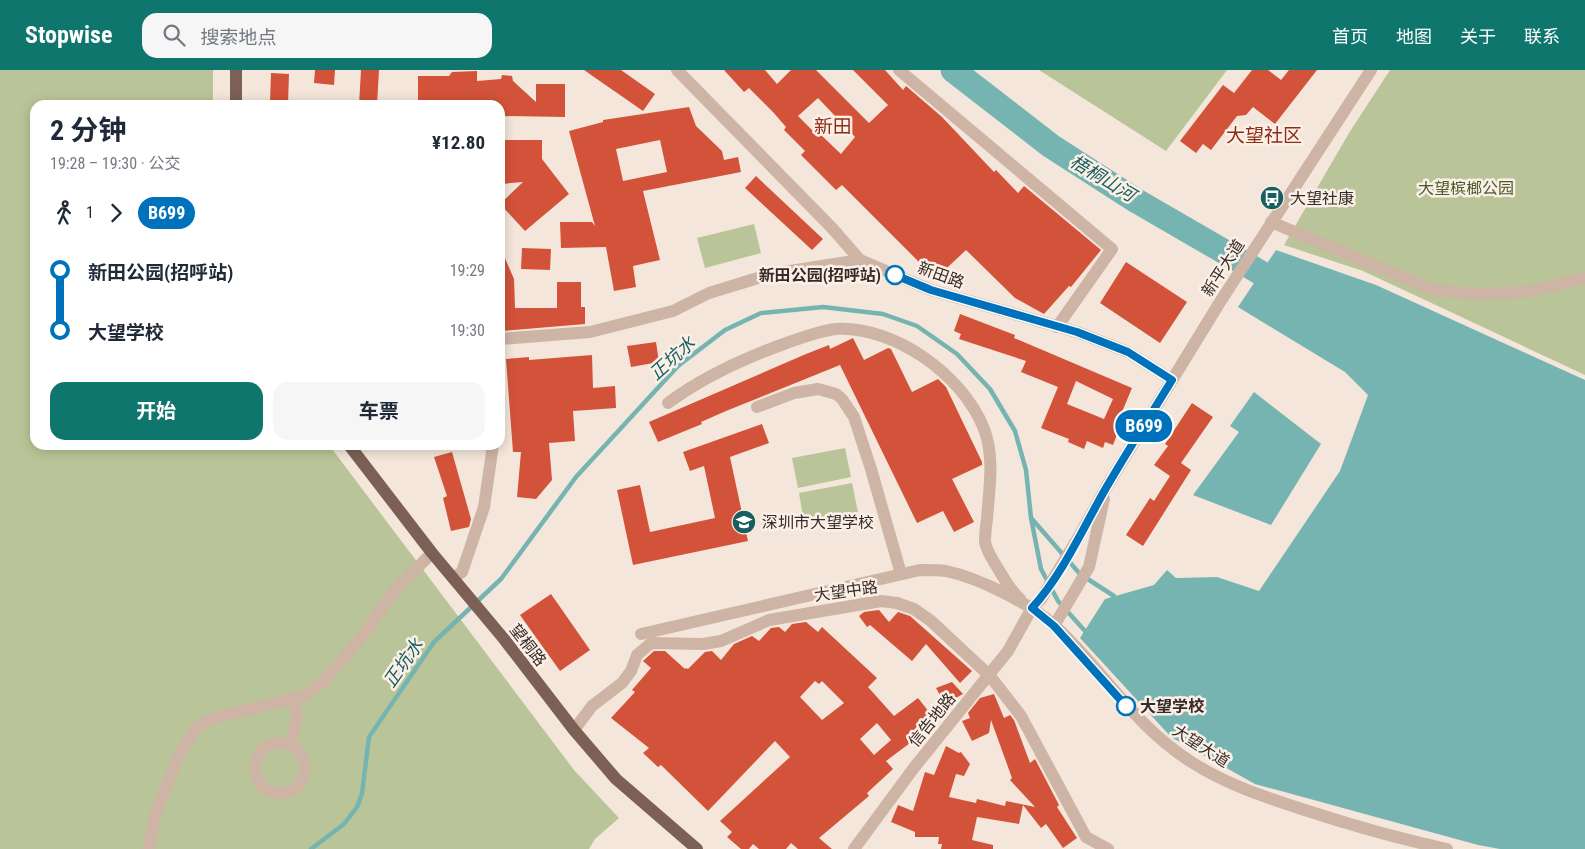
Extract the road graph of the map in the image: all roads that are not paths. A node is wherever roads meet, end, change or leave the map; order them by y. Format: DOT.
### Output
graph roads {
  1 [pos="236,70"];
  2 [pos="677,70"];
  3 [pos="899,70"];
  4 [pos="1372,70"];
  5 [pos="236,100"];
  6 [pos="1271,222"];
  7 [pos="860,260"];
  8 [pos="1585,278"];
  9 [pos="1057,327"];
  10 [pos="505,339"];
  11 [pos="1172,380"];
  12 [pos="668,403"];
  13 [pos="756,407"];
  14 [pos="354,450"];
  15 [pos="492,450"];
  16 [pos="1107,486"];
  17 [pos="432,553"];
  18 [pos="901,574"];
  19 [pos="453,578"];
  20 [pos="1036,603"];
  21 [pos="1057,620"];
  22 [pos="642,634"];
  23 [pos="990,676"];
  24 [pos="294,700"];
  25 [pos="574,730"];
  26 [pos="288,744"];
  27 [pos="148,849"];
  28 [pos="697,849"];
  29 [pos="854,849"];
  30 [pos="1108,849"];
  31 [pos="1447,849"];
  1 -- 5 [label="main road"];
  2 -- 7 [label="street, 新田路"];
  3 -- 9 [label="street"];
  4 -- 6 [label="street, 新平大道"];
  6 -- 8 [label="street"];
  6 -- 11 [label="street, 新平大道"];
  7 -- 9 [label="street, 新田路"];
  7 -- 10 [label="street"];
  9 -- 11 [label="street, 新田路"];
  11 -- 16 [label="street, 新平大道"];
  12 -- 20 [label="street"];
  13 -- 18 [label="street"];
  14 -- 17 [label="main road, 望桐路"];
  15 -- 19 [label="street"];
  16 -- 20 [label="street, 新平大道"];
  16 -- 21 [label="street, 新平大道"];
  17 -- 19 [label="main road, 望桐路"];
  17 -- 24 [label="street"];
  18 -- 20 [label="street, 大望大道"];
  18 -- 22 [label="street, 大望大道"];
  19 -- 25 [label="main road, 望桐路"];
  20 -- 21 [label="street, 大望大道"];
  20 -- 23 [label="street, 信告地路"];
  21 -- 31 [label="street, 大望大道"];
  23 -- 25 [label="street, 大望中路"];
  23 -- 29 [label="street, 信告地路"];
  23 -- 30 [label="street, 大望中路"];
  24 -- 26 [label="street"];
  24 -- 27 [label="street"];
  25 -- 28 [label="main road, 望桐路"];
}
